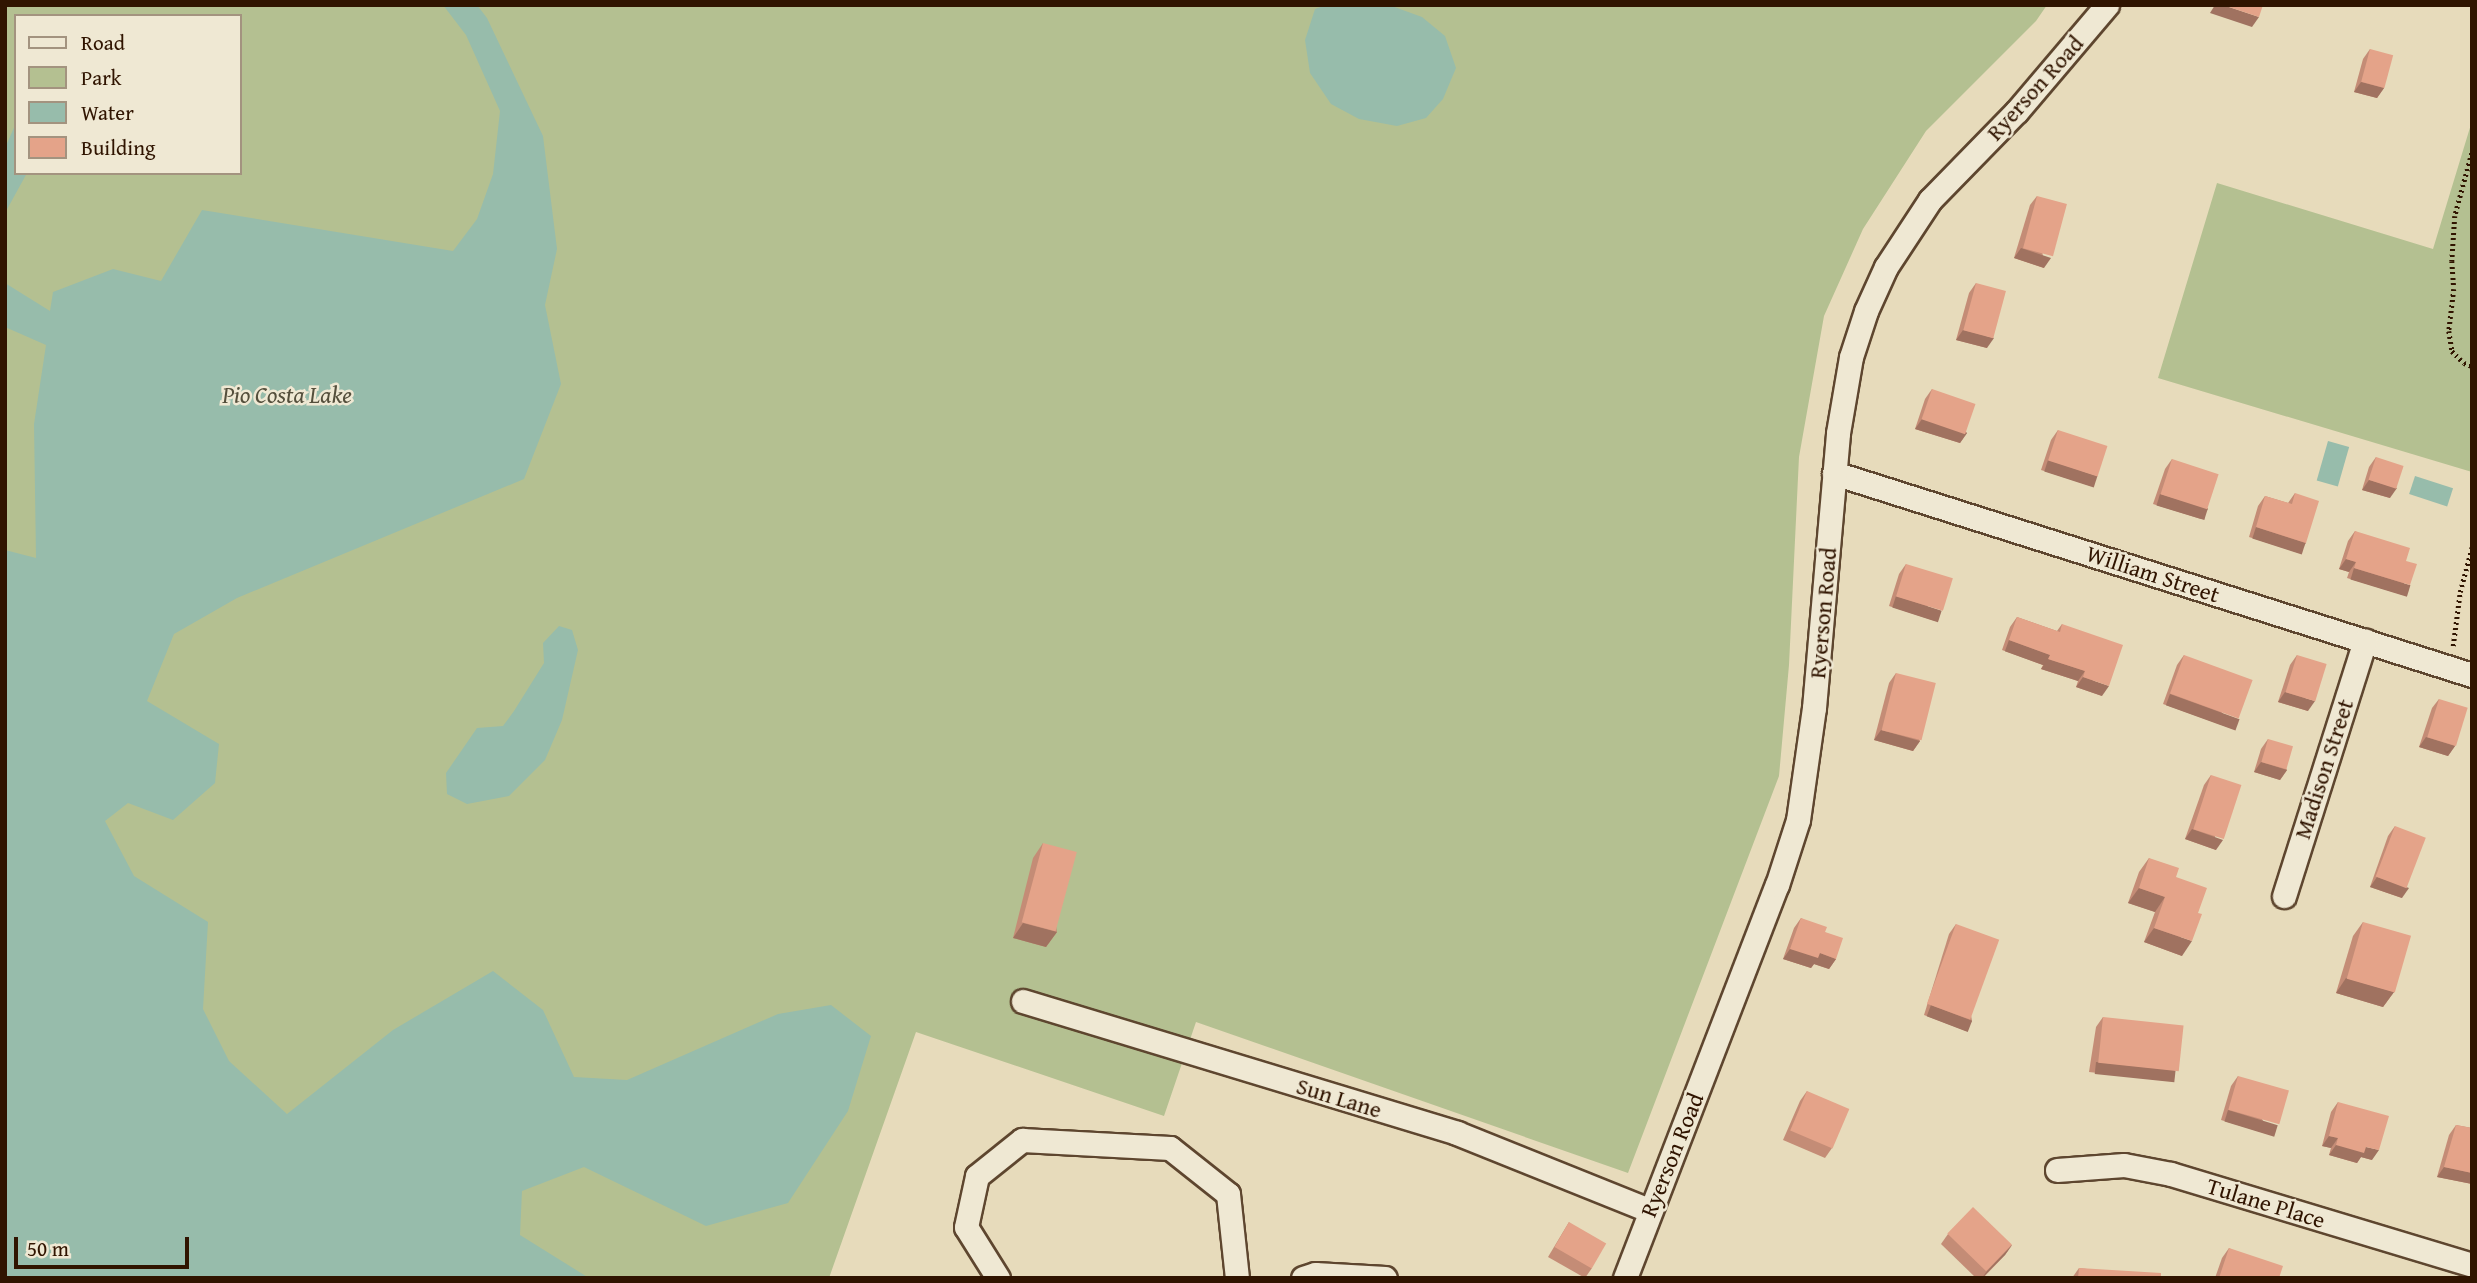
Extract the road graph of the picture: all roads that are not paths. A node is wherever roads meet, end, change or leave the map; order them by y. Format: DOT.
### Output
graph roads {
  1 [pos="2106,5"];
  2 [pos="1834,473"];
  3 [pos="2365,641"];
  4 [pos="2472,675"];
  5 [pos="2284,896"];
  6 [pos="1023,1001"];
  7 [pos="2057,1170"];
  8 [pos="1649,1210"];
  9 [pos="2472,1265"];
  10 [pos="998,1278"];
  11 [pos="1237,1278"];
  12 [pos="1303,1278"];
  13 [pos="1385,1278"];
  14 [pos="1625,1278"];
  1 -- 2 [label="street, Ryerson Road"];
  2 -- 3 [label="street, William Street"];
  2 -- 8 [label="street, Ryerson Road"];
  3 -- 4 [label="street, William Street"];
  3 -- 5 [label="street, Madison Street"];
  6 -- 8 [label="street, Sun Lane"];
  7 -- 9 [label="street, Tulane Place"];
  8 -- 14 [label="street, Ryerson Road"];
  10 -- 11 [label="street"];
  12 -- 13 [label="street"];
}
